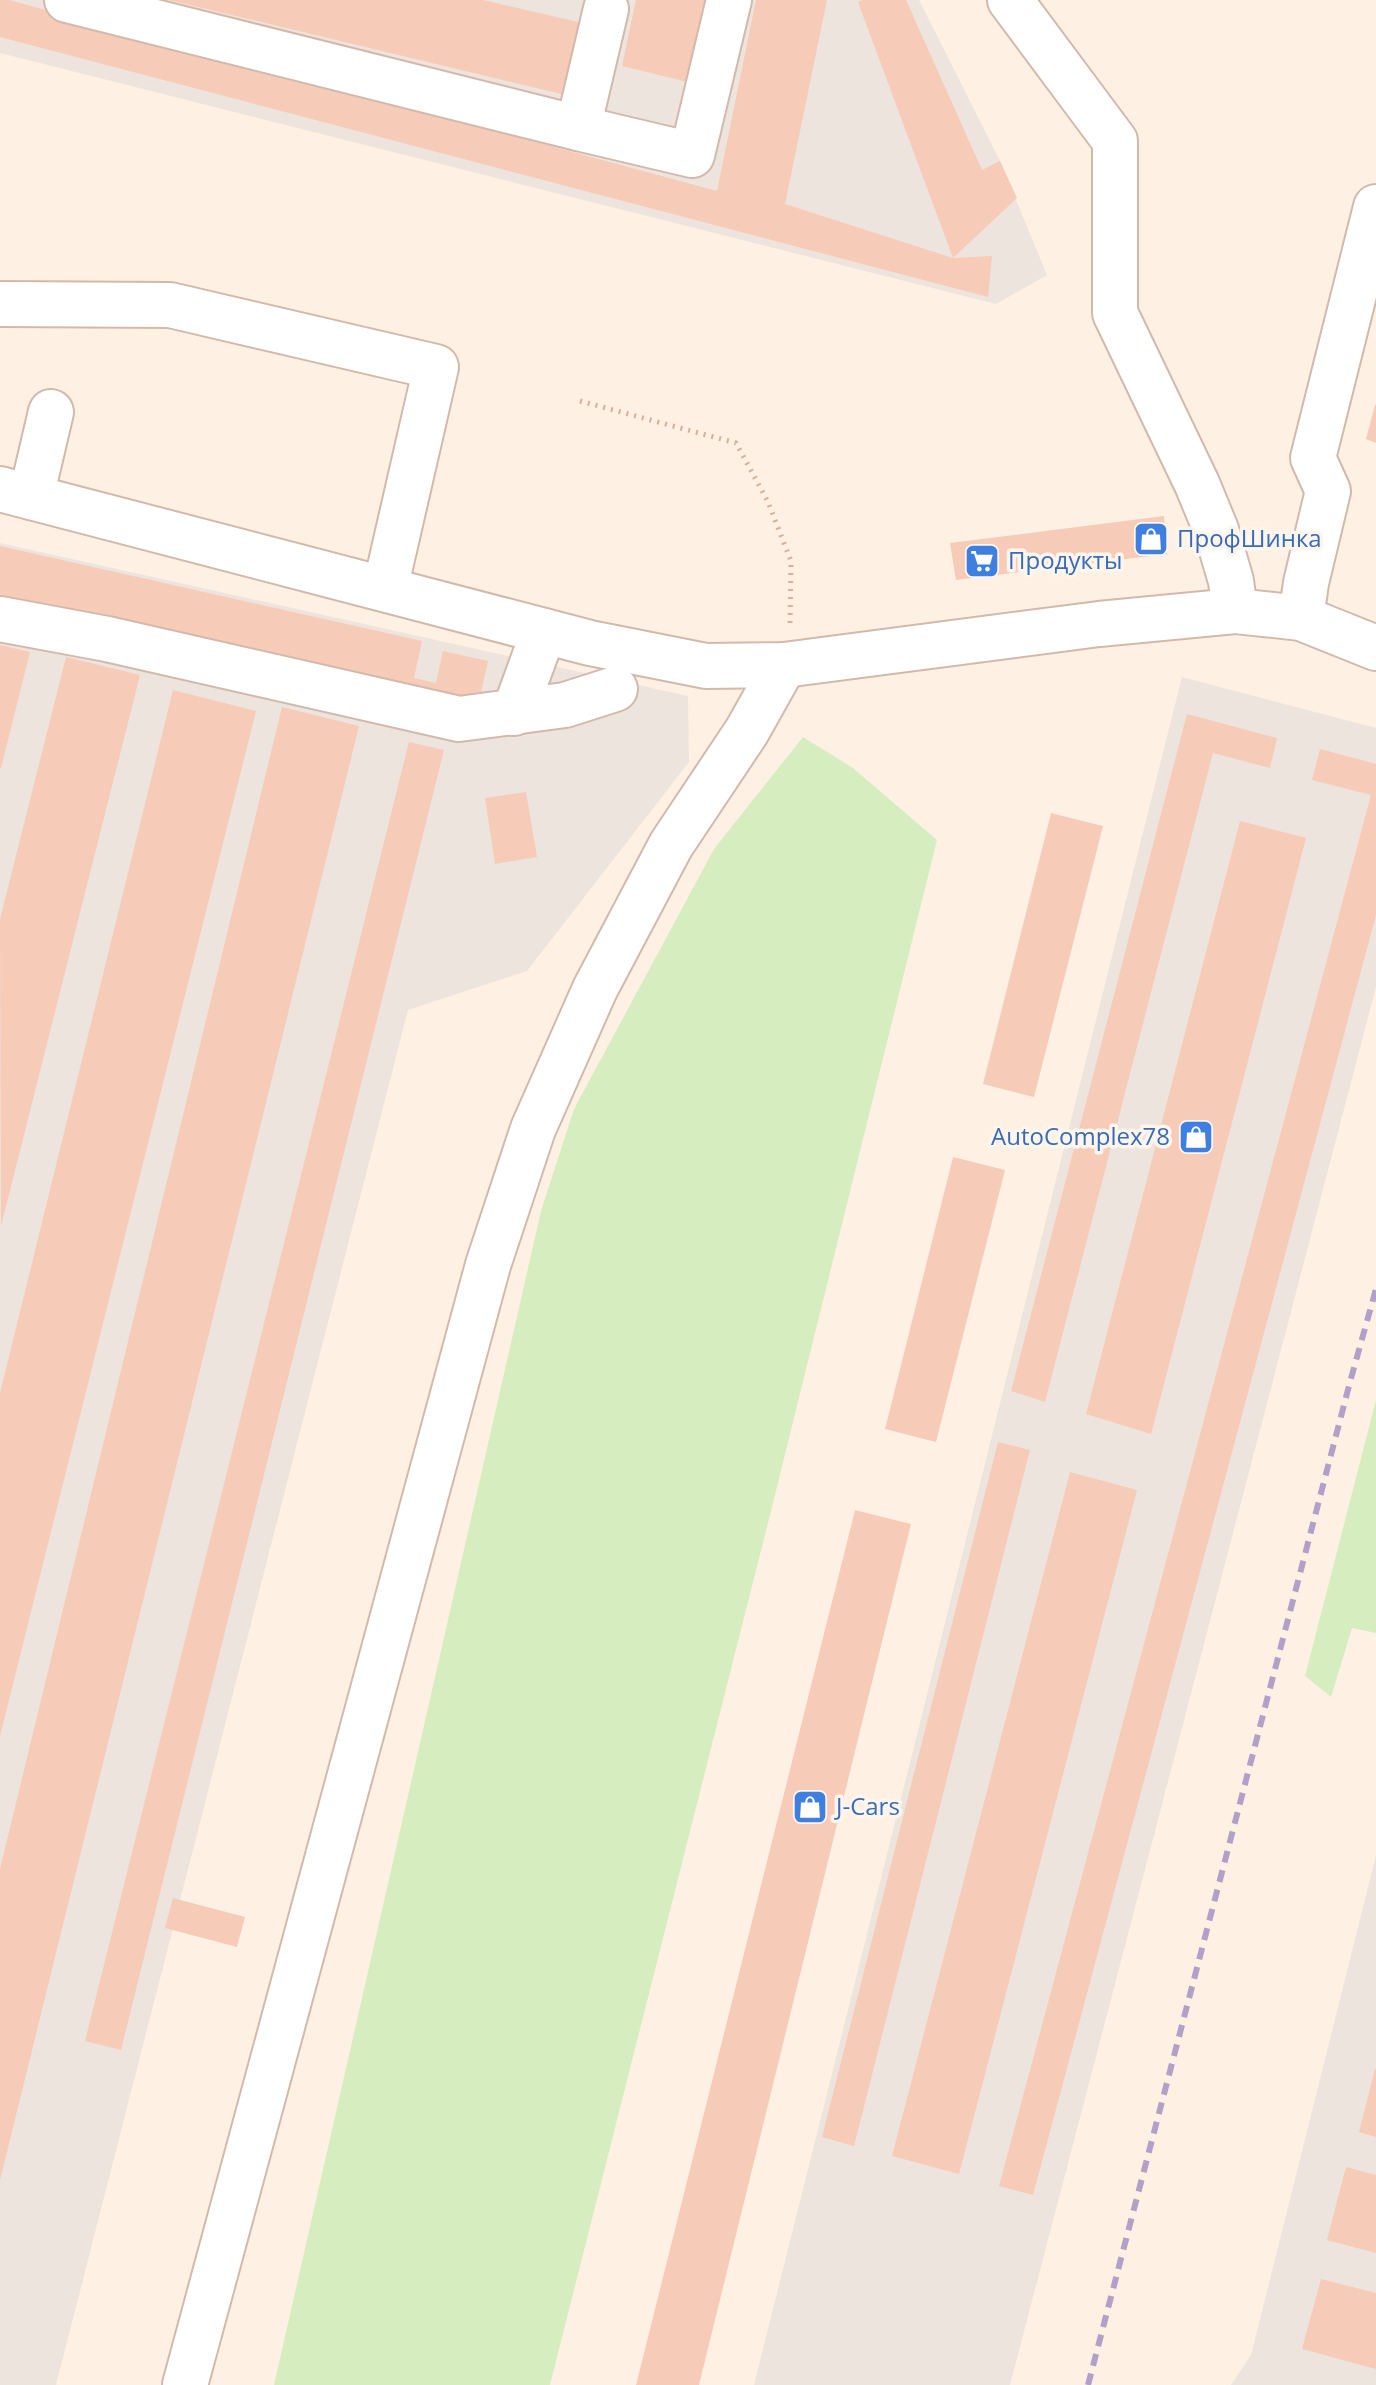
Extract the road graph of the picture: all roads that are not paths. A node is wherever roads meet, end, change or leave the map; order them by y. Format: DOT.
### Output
graph roads {
  1 [pos="67,0"];
  2 [pos="729,0"];
  3 [pos="1010,0"];
  4 [pos="594,3"];
  5 [pos="578,128"];
  6 [pos="1376,207"];
  7 [pos="0,304"];
  8 [pos="51,412"];
  9 [pos="16,493"];
  10 [pos="385,589"];
  11 [pos="1235,611"];
  12 [pos="1301,618"];
  13 [pos="0,619"];
  14 [pos="544,631"];
  15 [pos="1376,648"];
  16 [pos="784,665"];
  17 [pos="615,689"];
  18 [pos="514,713"];
  19 [pos="185,2385"];
  1 -- 5 [label="street"];
  2 -- 5 [label="street"];
  3 -- 11 [label="street"];
  4 -- 5 [label="street"];
  6 -- 12 [label="street"];
  7 -- 10 [label="street"];
  8 -- 9 [label="street"];
  9 -- 10 [label="street"];
  10 -- 14 [label="street"];
  11 -- 12 [label="street"];
  11 -- 16 [label="street"];
  12 -- 15 [label="street"];
  13 -- 18 [label="street"];
  14 -- 16 [label="street"];
  14 -- 18 [label="street"];
  16 -- 19 [label="street"];
  17 -- 18 [label="street"];
}
